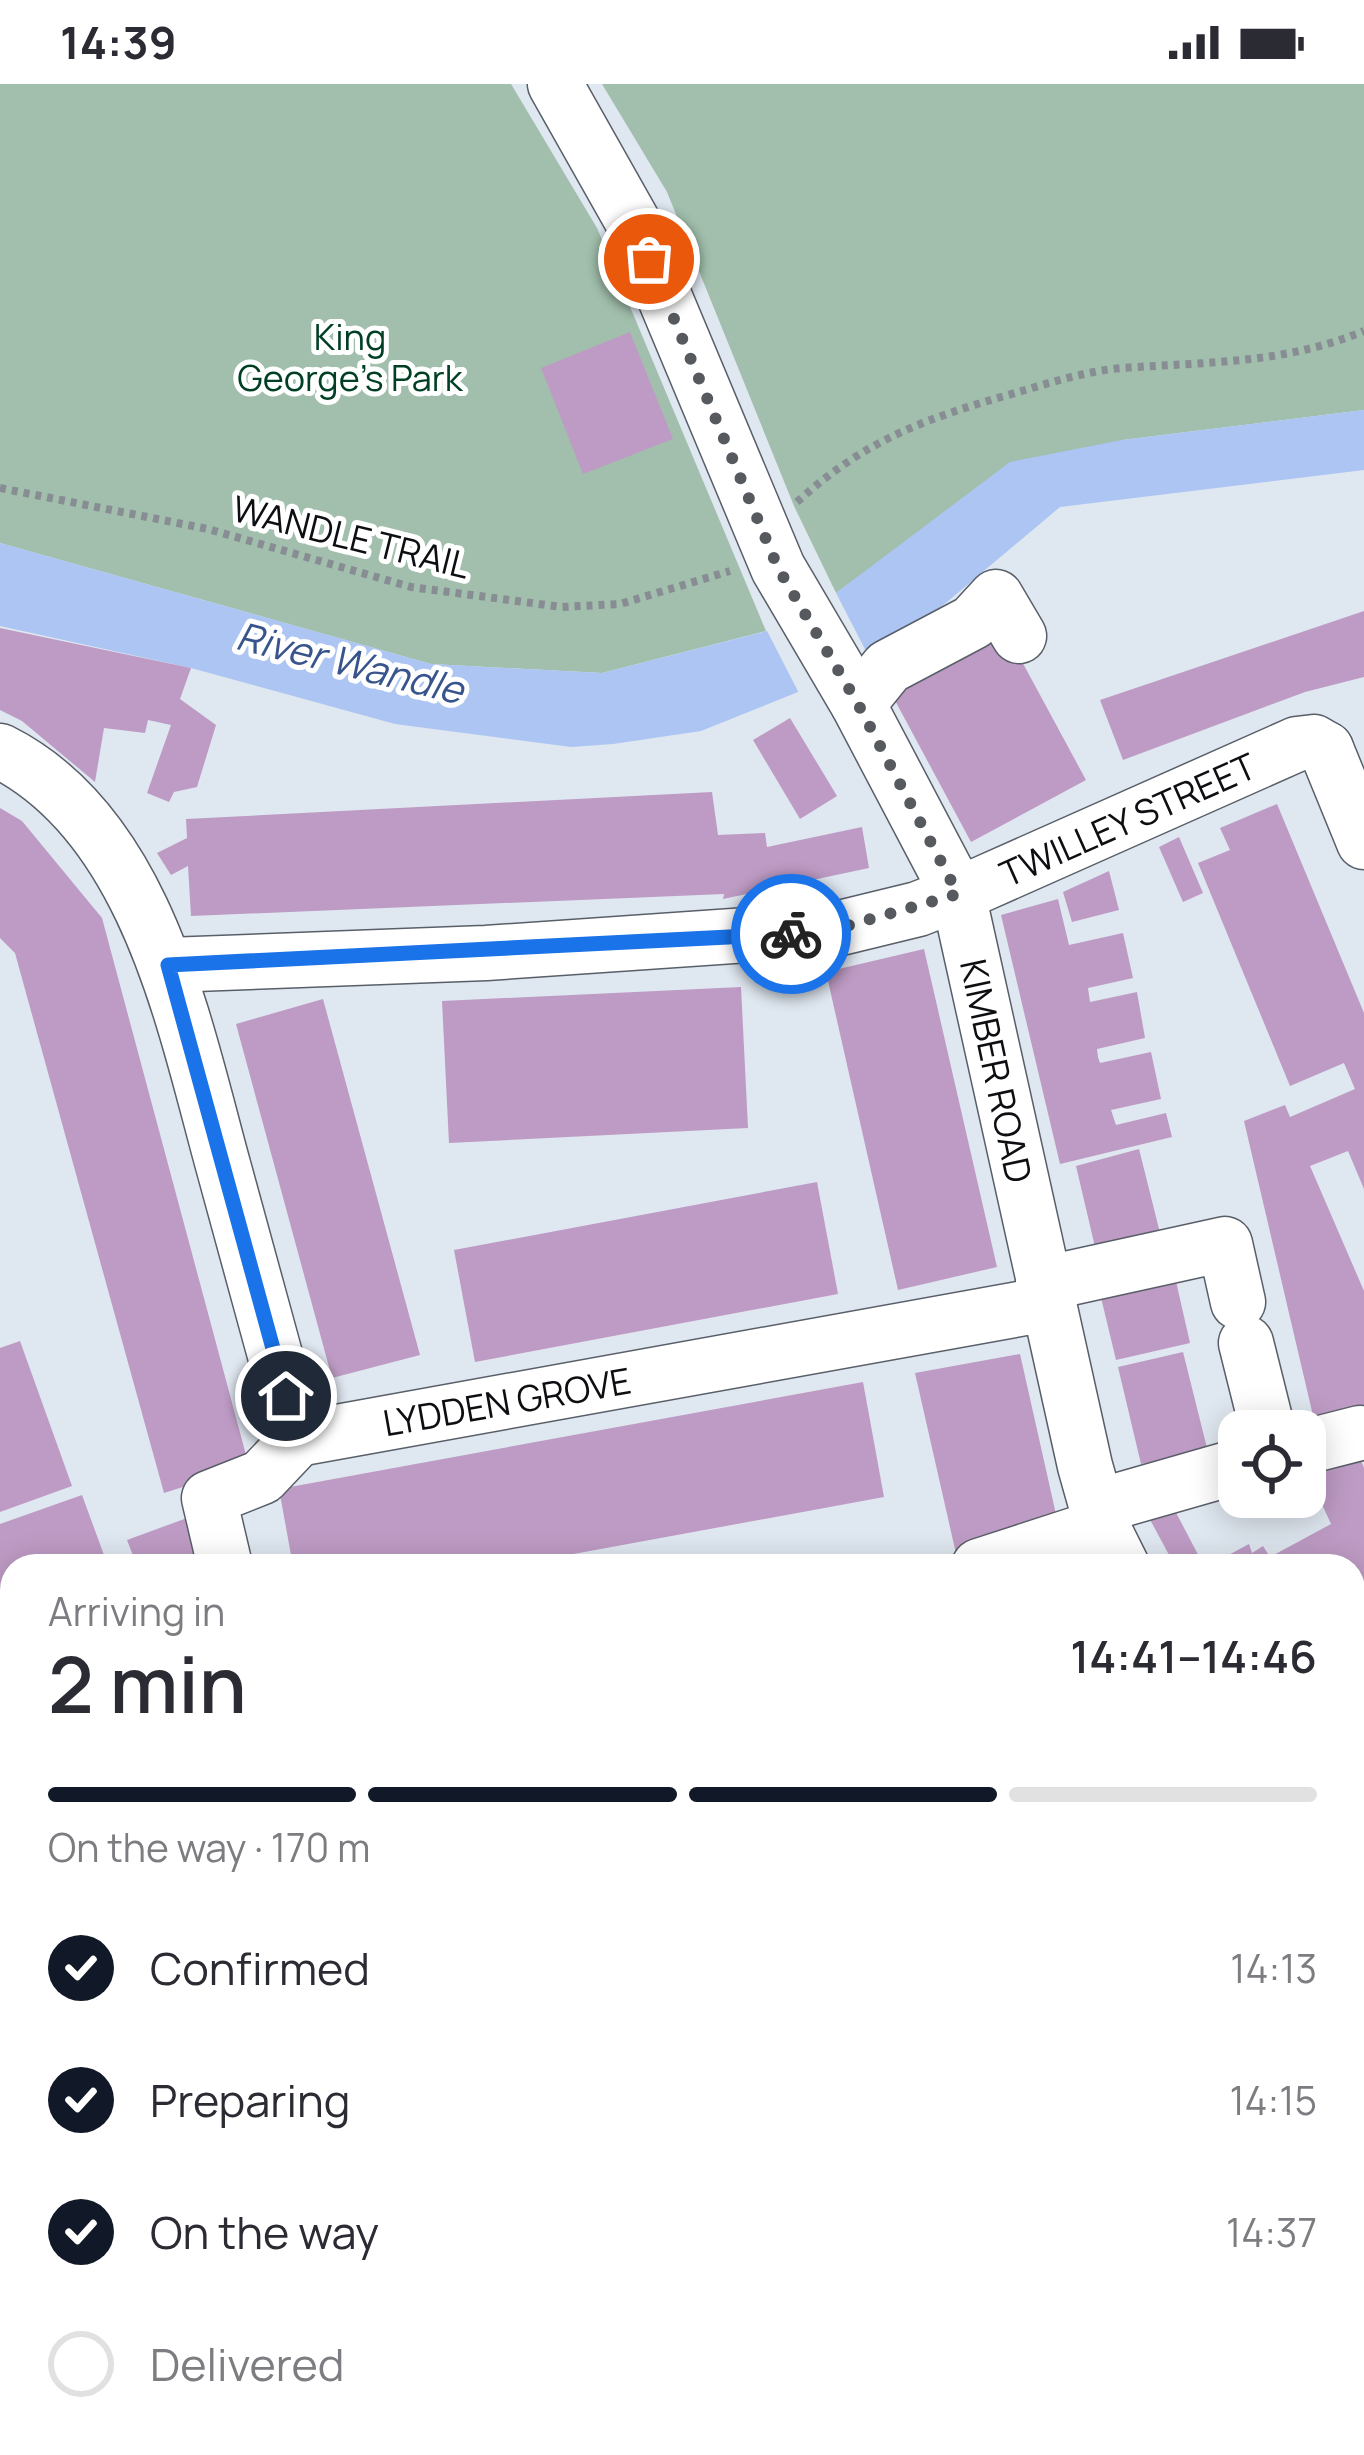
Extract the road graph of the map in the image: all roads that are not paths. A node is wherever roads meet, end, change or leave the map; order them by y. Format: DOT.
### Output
graph roads {
  1 [pos="555,84"];
  2 [pos="1019,636"];
  3 [pos="852,693"];
  4 [pos="1345,738"];
  5 [pos="0,751"];
  6 [pos="1364,842"];
  7 [pos="958,894"];
  8 [pos="168,965"];
  9 [pos="1045,1294"];
  10 [pos="1263,1410"];
  11 [pos="1360,1433"];
  12 [pos="298,1439"];
  13 [pos="1326,1442"];
  14 [pos="1218,1477"];
  15 [pos="1107,1533"];
  16 [pos="222,1554"];
  17 [pos="1026,1554"];
  1 -- 3 [label="street, KIMBER ROAD"];
  2 -- 3 [label="street"];
  3 -- 7 [label="street, KIMBER ROAD"];
  4 -- 6 [label="street"];
  4 -- 7 [label="street, TWILLEY STREET"];
  5 -- 8 [label="street"];
  7 -- 8 [label="street, TWILLEY STREET"];
  7 -- 9 [label="street, KIMBER ROAD"];
  8 -- 12 [label="street"];
  9 -- 10 [label="street, LYDDEN GROVE"];
  9 -- 12 [label="street, LYDDEN GROVE"];
  9 -- 15 [label="street, KIMBER ROAD"];
  11 -- 13 [label="street"];
  12 -- 16 [label="street"];
  14 -- 15 [label="street"];
  15 -- 17 [label="street"];
}
